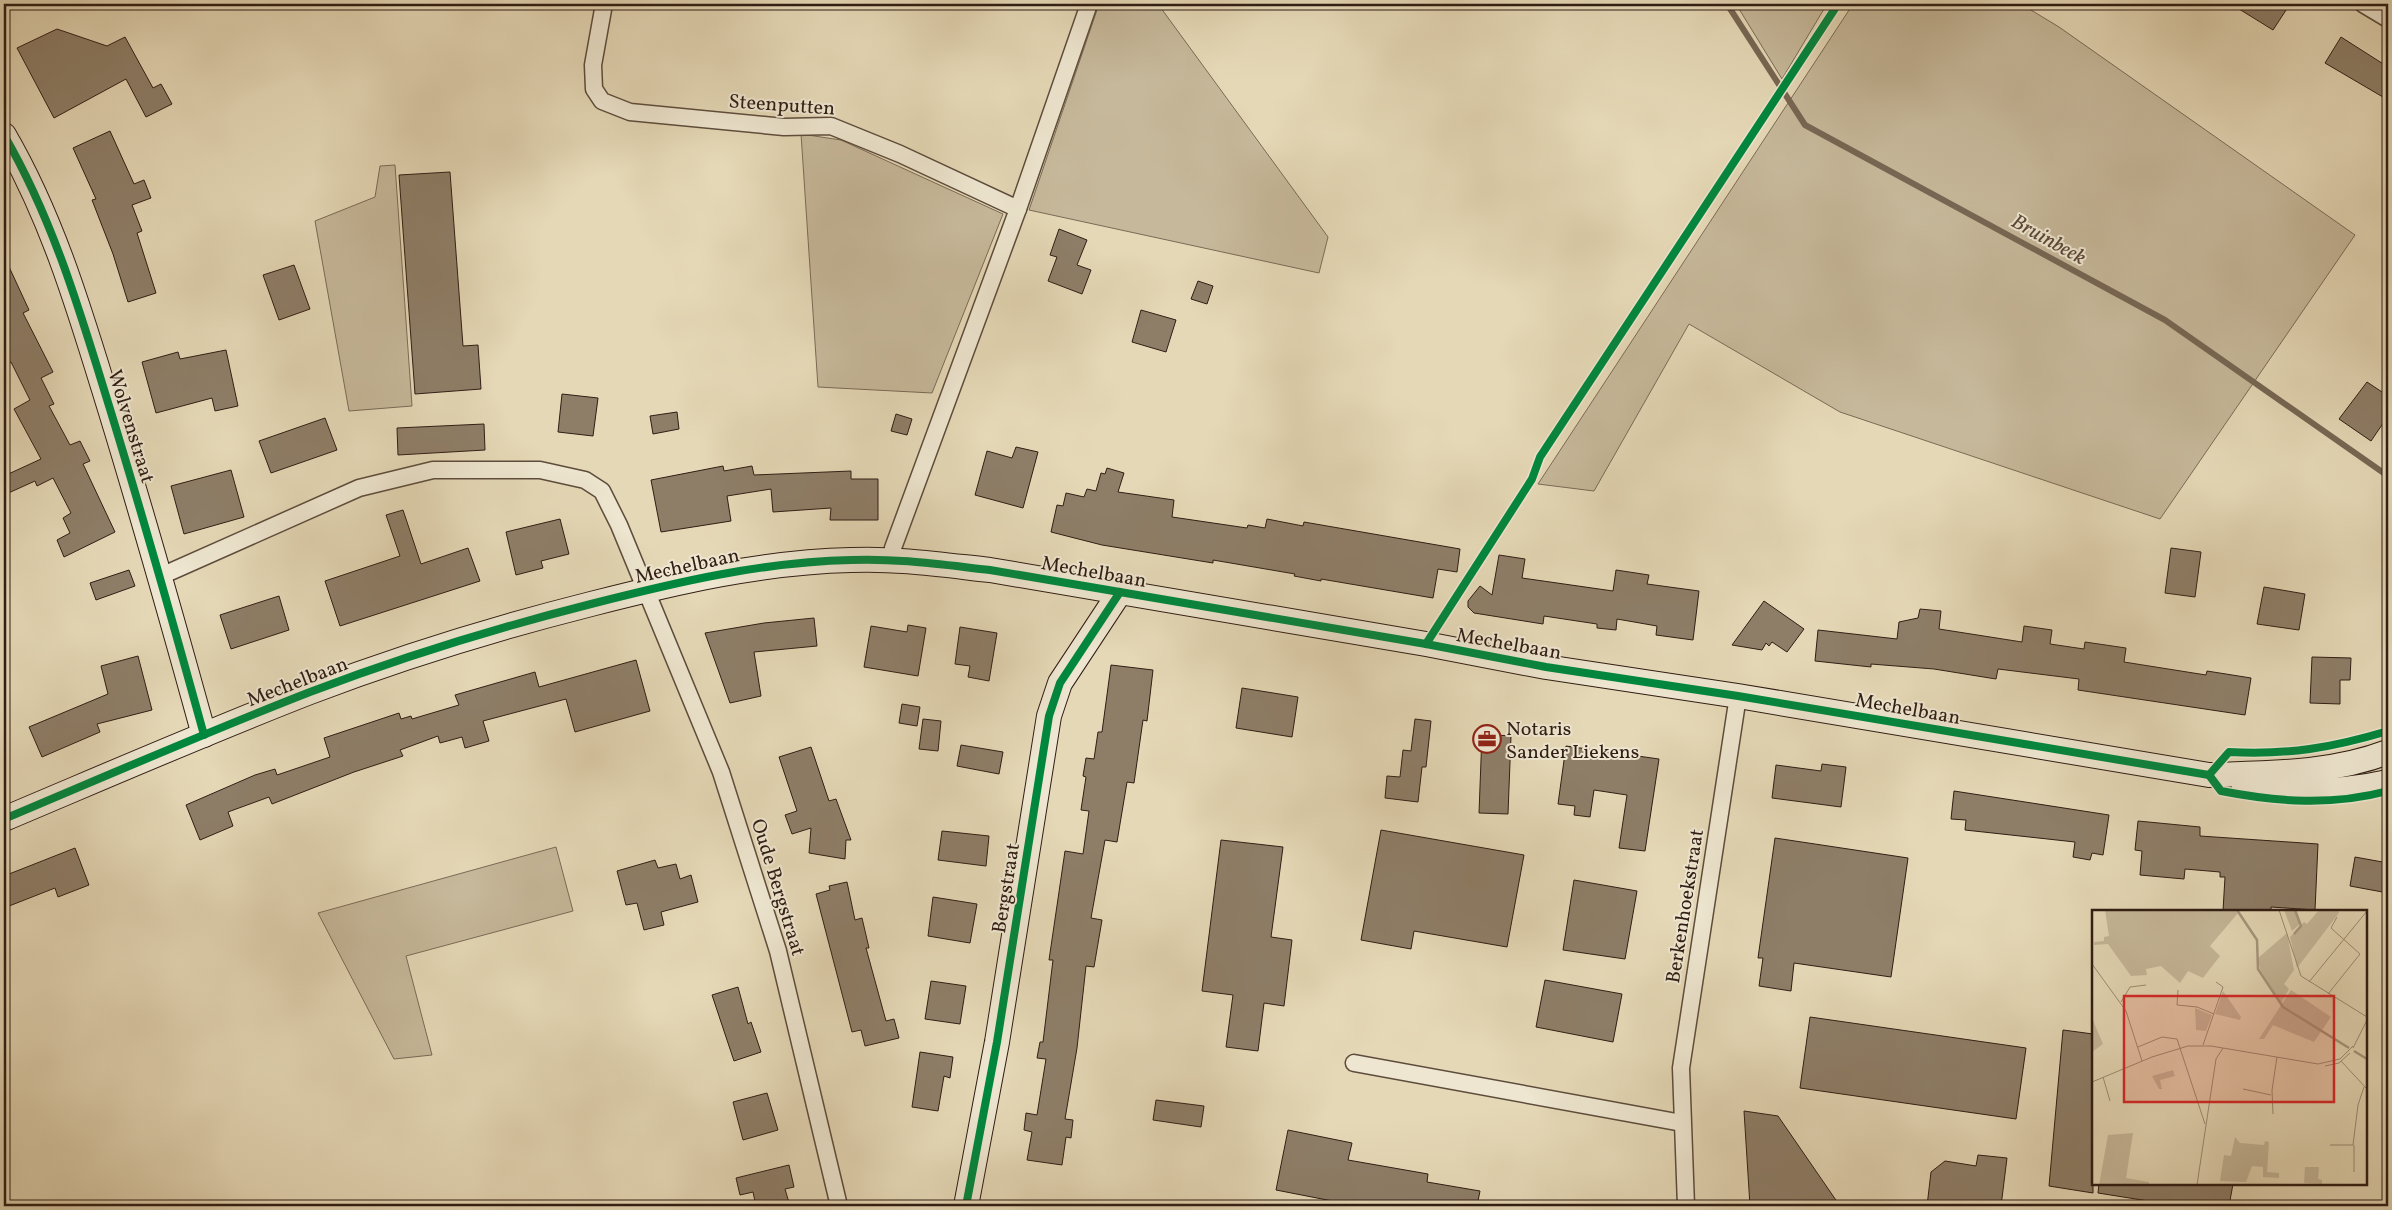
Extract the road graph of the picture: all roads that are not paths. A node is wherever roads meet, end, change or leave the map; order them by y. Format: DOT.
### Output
graph roads {
  1 [pos="604,4"];
  2 [pos="1089,4"];
  3 [pos="2363,4"];
  4 [pos="2388,19"];
  5 [pos="4,135"];
  6 [pos="1018,209"];
  7 [pos="891,561"];
  8 [pos="161,576"];
  9 [pos="646,590"];
  10 [pos="1120,592"];
  11 [pos="1738,696"];
  12 [pos="204,735"];
  13 [pos="2388,752"];
  14 [pos="2209,776"];
  15 [pos="2388,782"];
  16 [pos="4,819"];
  17 [pos="1354,1063"];
  18 [pos="1682,1123"];
  19 [pos="839,1206"];
  20 [pos="966,1206"];
  21 [pos="1686,1206"];
  1 -- 6 [label="street, Steenputten"];
  2 -- 6 [label="street"];
  3 -- 4 [label="street"];
  5 -- 8 [label="street, Wolvenstraat"];
  6 -- 7 [label="street"];
  7 -- 9 [label="street, Mechelbaan"];
  7 -- 10 [label="street, Mechelbaan"];
  8 -- 9 [label="street, Mechelbaan"];
  8 -- 12 [label="street, Wolvenstraat"];
  9 -- 12 [label="street, Mechelbaan"];
  9 -- 19 [label="street, Oude Bergstraat"];
  10 -- 11 [label="street, Mechelbaan"];
  10 -- 20 [label="street, Bergstraat"];
  11 -- 14 [label="street, Mechelbaan"];
  11 -- 18 [label="street, Berkenhoekstraat"];
  12 -- 16 [label="street, Mechelbaan"];
  13 -- 14 [label="street, Mechelbaan"];
  14 -- 15 [label="street"];
  17 -- 18 [label="street"];
  18 -- 21 [label="street, Berkenhoekstraat"];
}
